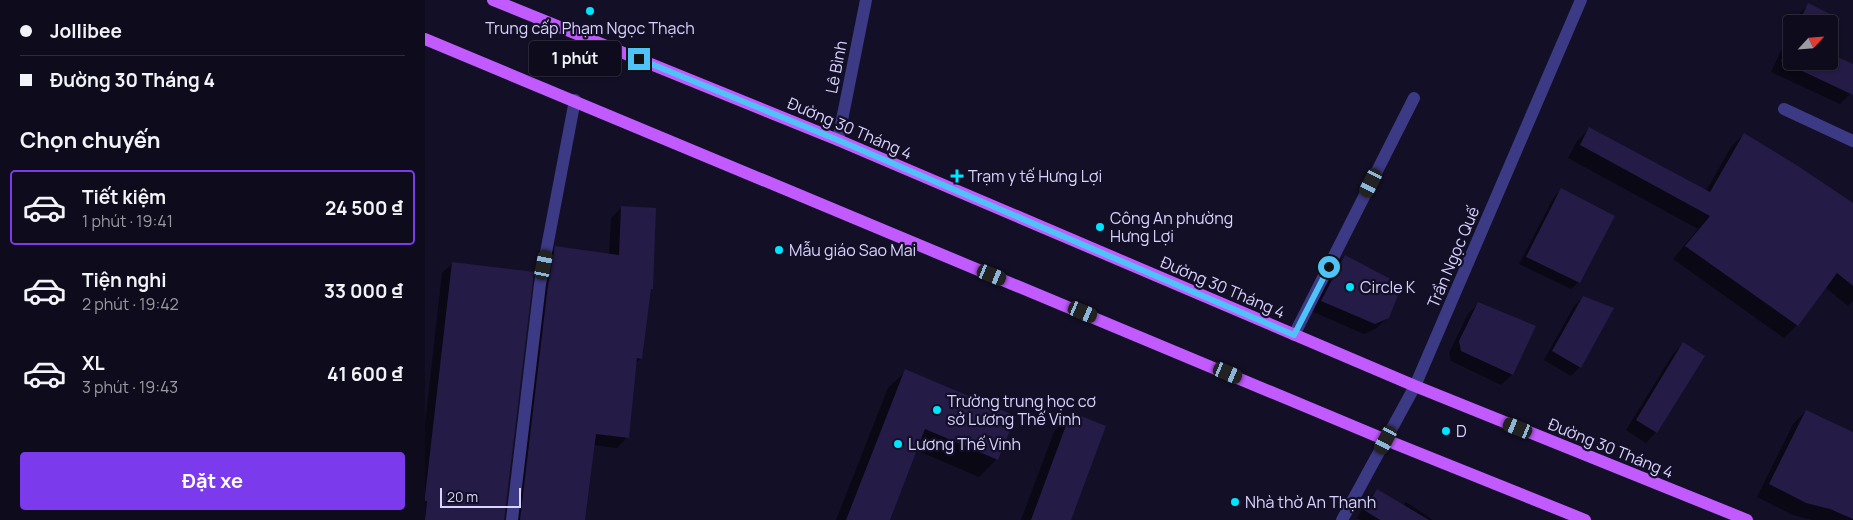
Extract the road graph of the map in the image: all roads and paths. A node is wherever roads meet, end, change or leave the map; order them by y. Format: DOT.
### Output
graph roads {
  1 [pos="493,0"];
  2 [pos="866,0"];
  3 [pos="1581,0"];
  4 [pos="425,39"];
  5 [pos="1414,98"];
  6 [pos="575,100"];
  7 [pos="1784,109"];
  8 [pos="838,140"];
  9 [pos="1853,141"];
  10 [pos="1294,335"];
  11 [pos="1415,386"];
  12 [pos="1386,440"];
  13 [pos="512,520"];
  14 [pos="1342,520"];
  15 [pos="1585,520"];
  16 [pos="1747,520"];
  1 -- 8 [label="main road, Đường 30 Tháng 4"];
  2 -- 8 [label="street, Lê Bình"];
  3 -- 11 [label="street, Trần Ngọc Quế"];
  4 -- 6 [label="main road"];
  5 -- 10 [label="street"];
  6 -- 12 [label="main road"];
  6 -- 13 [label="street"];
  7 -- 9 [label="street"];
  8 -- 10 [label="main road, Đường 30 Tháng 4"];
  10 -- 11 [label="main road, Đường 30 Tháng 4"];
  11 -- 12 [label="street, Trần Ngọc Quế"];
  11 -- 16 [label="main road, Đường 30 Tháng 4"];
  12 -- 14 [label="street, Trần Ngọc Quế"];
  12 -- 15 [label="main road"];
}
